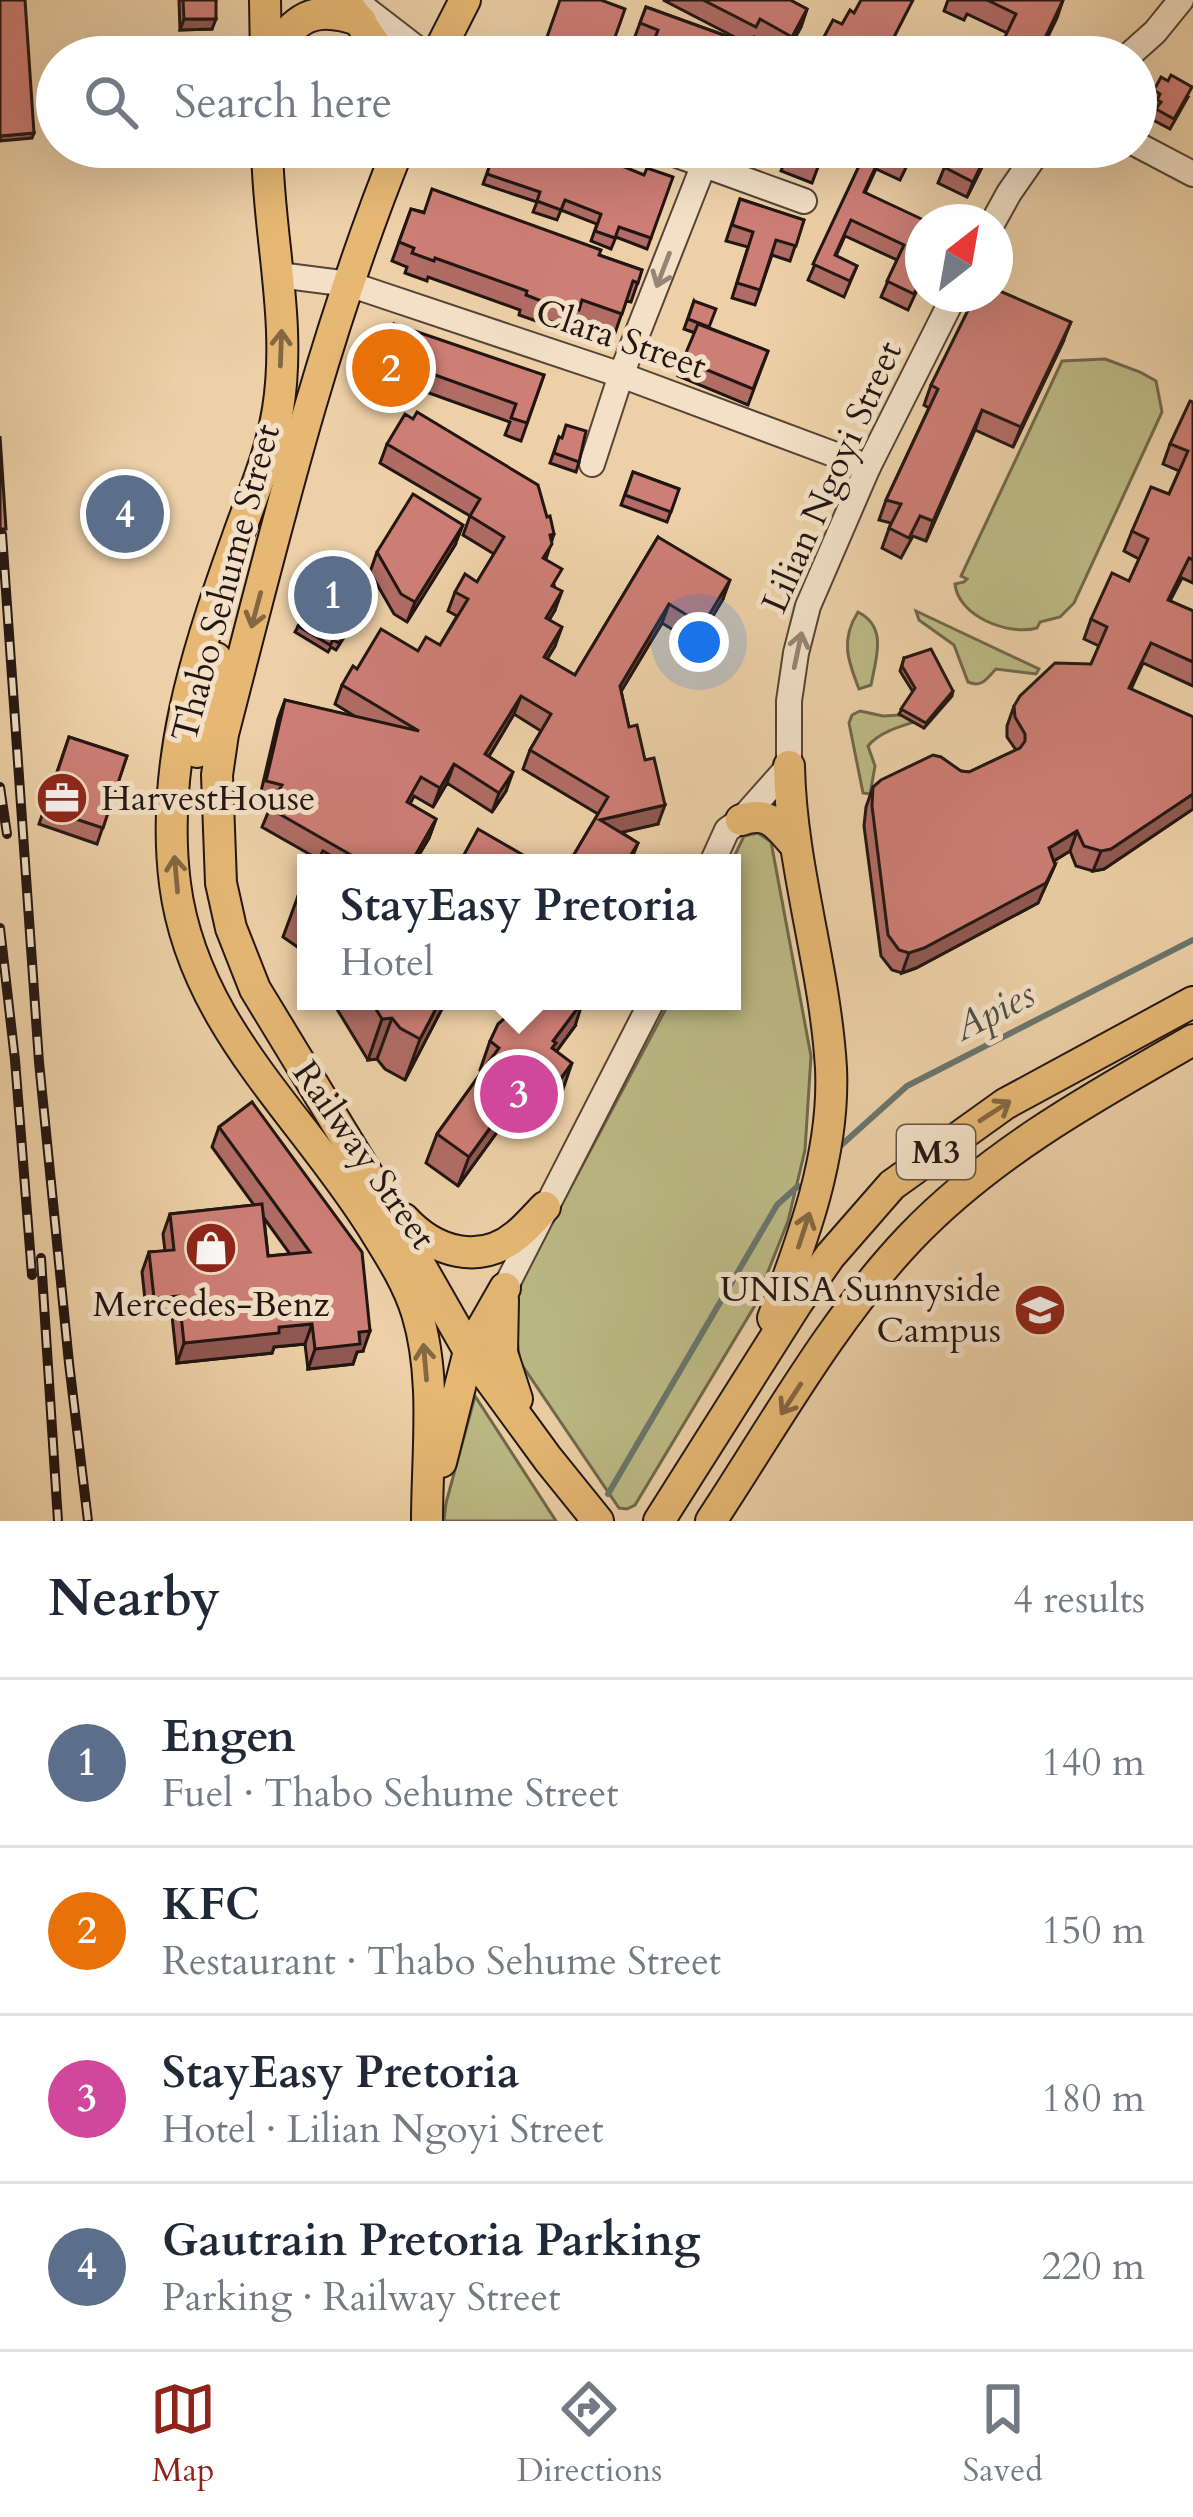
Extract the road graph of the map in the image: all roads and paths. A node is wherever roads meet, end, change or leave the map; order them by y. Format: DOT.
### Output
graph roads {
  1 [pos="265,0"];
  2 [pos="464,0"];
  3 [pos="1181,0"];
  4 [pos="353,7"];
  5 [pos="266,36"];
  6 [pos="285,36"];
  7 [pos="371,36"];
  8 [pos="399,36"];
  9 [pos="444,36"];
  10 [pos="1151,36"];
  11 [pos="1157,155"];
  12 [pos="269,168"];
  13 [pos="388,168"];
  14 [pos="702,168"];
  15 [pos="715,168"];
  16 [pos="1026,168"];
  17 [pos="1193,174"];
  18 [pos="805,201"];
  19 [pos="1003,204"];
  20 [pos="280,274"];
  21 [pos="349,284"];
  22 [pos="946,312"];
  23 [pos="622,375"];
  24 [pos="299,452"];
  25 [pos="592,464"];
  26 [pos="868,467"];
  27 [pos="789,766"];
  28 [pos="176,772"];
  29 [pos="741,820"];
  30 [pos="795,845"];
  31 [pos="716,854"];
  32 [pos="224,897"];
  33 [pos="1193,1002"];
  34 [pos="647,1010"];
  35 [pos="1193,1040"];
  36 [pos="1193,1063"];
  37 [pos="1076,1111"];
  38 [pos="343,1181"];
  39 [pos="376,1188"];
  40 [pos="545,1207"];
  41 [pos="505,1288"];
  42 [pos="469,1351"];
  43 [pos="748,1379"];
  44 [pos="523,1423"];
  45 [pos="428,1521"];
  46 [pos="598,1521"];
  47 [pos="659,1521"];
  48 [pos="711,1521"];
  1 -- 5 [label="main road"];
  2 -- 9 [label="main road"];
  3 -- 10 [label="street"];
  4 -- 6 [label="main road"];
  4 -- 7 [label="main road"];
  4 -- 8 [label="street"];
  11 -- 17 [label="street"];
  12 -- 20 [label="main road, Railway Street"];
  13 -- 21 [label="main road, Thabo Sehume Street"];
  14 -- 23 [label="street, one-way"];
  15 -- 18 [label="street"];
  16 -- 19 [label="street"];
  20 -- 21 [label="street, Clara Street"];
  28 -- 20 [label="main road, Railway Street, one-way"];
  21 -- 23 [label="street, Clara Street"];
  21 -- 24 [label="main road, Thabo Sehume Street"];
  22 -- 26 [label="street, Lilian Ngoyi Street"];
  23 -- 25 [label="street"];
  23 -- 26 [label="street, Clara Street"];
  24 -- 28 [label="main road"];
  24 -- 32 [label="main road, Thabo Sehume Street, one-way"];
  27 -- 26 [label="street, Lilian Ngoyi Street, one-way"];
  27 -- 29 [label="street"];
  27 -- 30 [label="main road"];
  38 -- 28 [label="main road, Railway Street, one-way"];
  29 -- 30 [label="main road"];
  29 -- 31 [label="street"];
  43 -- 30 [label="main road, one-way"];
  32 -- 38 [label="main road"];
  32 -- 39 [label="main road, Thabo Sehume Street"];
  43 -- 33 [label="main road, M3, one-way"];
  34 -- 40 [label="street"];
  35 -- 37 [label="main road, M3"];
  36 -- 37 [label="main road"];
  37 -- 48 [label="main road, M3, one-way"];
  45 -- 38 [label="main road, Railway Street, one-way"];
  39 -- 40 [label="main road"];
  39 -- 42 [label="main road, Thabo Sehume Street"];
  40 -- 41 [label="street"];
  41 -- 42 [label="main road"];
  41 -- 44 [label="main road"];
  42 -- 44 [label="main road, Thabo Sehume Street"];
  42 -- 45 [label="main road"];
  43 -- 47 [label="main road, M3"];
  44 -- 46 [label="main road, Thabo Sehume Street"];
}
